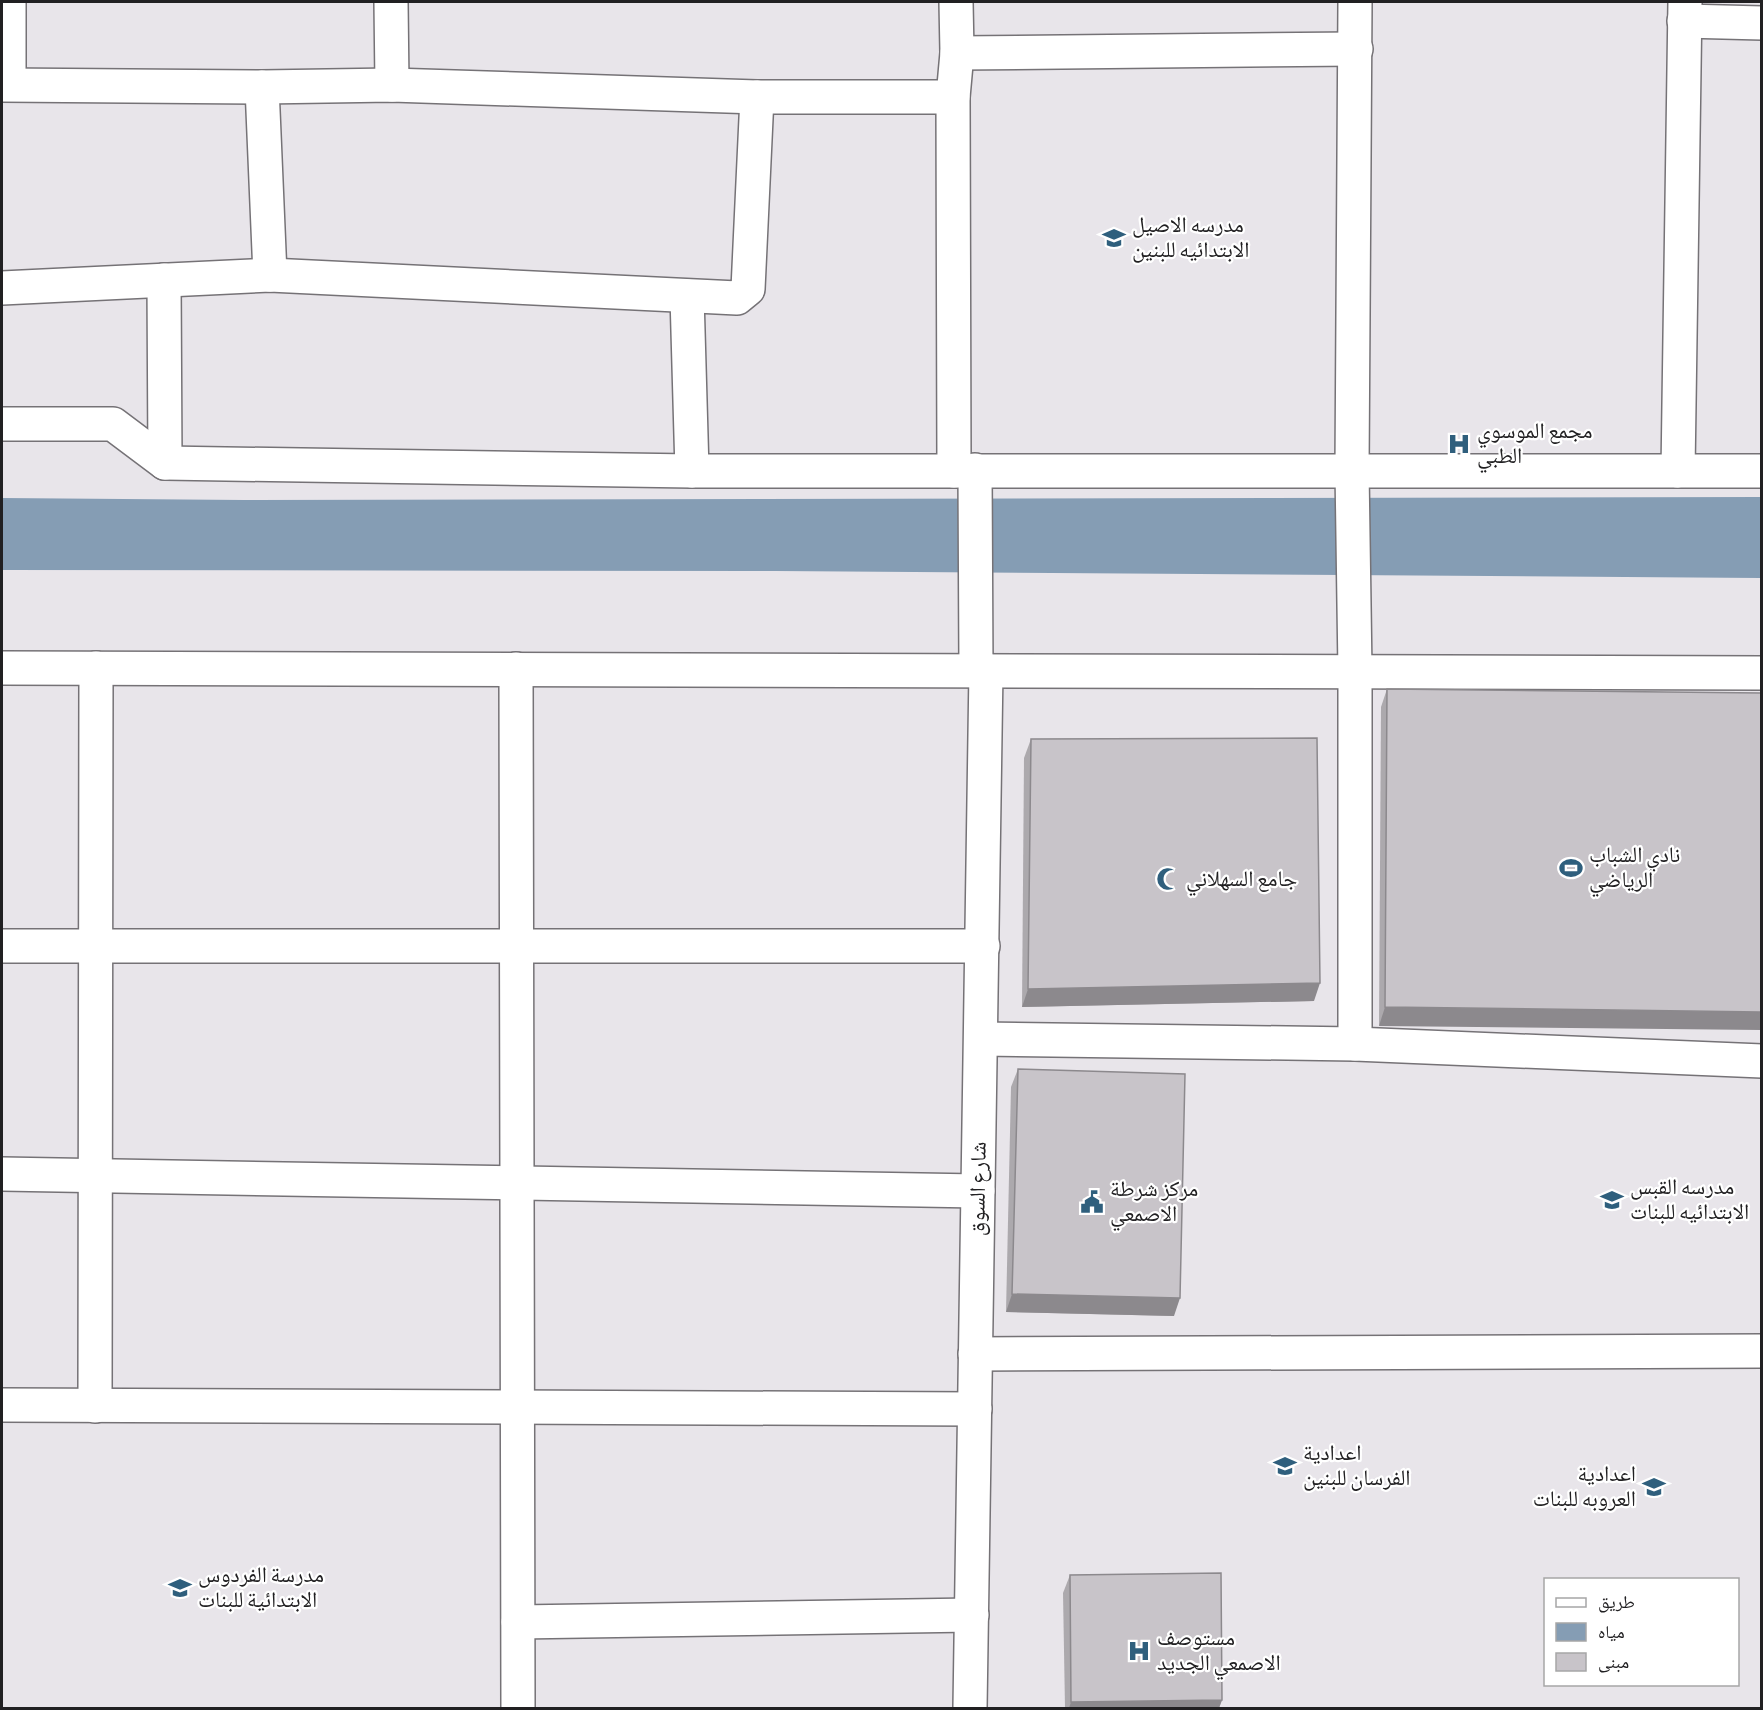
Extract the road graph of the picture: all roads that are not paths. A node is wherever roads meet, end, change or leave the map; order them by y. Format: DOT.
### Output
graph roads {
  1 [pos="9,2"];
  2 [pos="391,2"];
  3 [pos="956,2"];
  4 [pos="1355,2"];
  5 [pos="1685,11"];
  6 [pos="1761,23"];
  7 [pos="1356,49"];
  8 [pos="957,53"];
  9 [pos="5,84"];
  10 [pos="392,85"];
  11 [pos="262,87"];
  12 [pos="953,97"];
  13 [pos="757,98"];
  14 [pos="270,275"];
  15 [pos="164,280"];
  16 [pos="2,288"];
  17 [pos="687,296"];
  18 [pos="2,424"];
  19 [pos="165,463"];
  20 [pos="965,470"];
  21 [pos="1352,470"];
  22 [pos="692,471"];
  23 [pos="1678,471"];
  24 [pos="1761,471"];
  25 [pos="2,668"];
  26 [pos="96,668"];
  27 [pos="516,669"];
  28 [pos="981,670"];
  29 [pos="1355,672"];
  30 [pos="1761,673"];
  31 [pos="2,946"];
  32 [pos="96,946"];
  33 [pos="517,946"];
  34 [pos="982,946"];
  35 [pos="981,1039"];
  36 [pos="1355,1044"];
  37 [pos="1761,1061"];
  38 [pos="2,1174"];
  39 [pos="96,1176"];
  40 [pos="518,1183"];
  41 [pos="978,1191"];
  42 [pos="1761,1351"];
  43 [pos="975,1354"];
  44 [pos="2,1405"];
  45 [pos="95,1406"];
  46 [pos="518,1407"];
  47 [pos="975,1408"];
  48 [pos="972,1615"];
  49 [pos="518,1622"];
  50 [pos="518,1708"];
  51 [pos="970,1708"];
  1 -- 9 [label="street"];
  2 -- 10 [label="street"];
  3 -- 8 [label="street, شارع السوق"];
  4 -- 7 [label="street"];
  5 -- 6 [label="street"];
  5 -- 23 [label="street"];
  7 -- 8 [label="street"];
  7 -- 21 [label="street"];
  8 -- 12 [label="street, شارع السوق"];
  9 -- 11 [label="street"];
  10 -- 11 [label="street"];
  10 -- 13 [label="street"];
  11 -- 14 [label="street"];
  12 -- 13 [label="street"];
  12 -- 20 [label="street, شارع السوق"];
  13 -- 17 [label="street"];
  14 -- 15 [label="street"];
  14 -- 17 [label="street"];
  15 -- 16 [label="street"];
  15 -- 19 [label="street"];
  17 -- 22 [label="street"];
  18 -- 19 [label="street"];
  19 -- 22 [label="street"];
  20 -- 21 [label="street"];
  20 -- 22 [label="street"];
  20 -- 28 [label="street, شارع السوق"];
  21 -- 23 [label="street"];
  21 -- 29 [label="street"];
  23 -- 24 [label="street"];
  25 -- 26 [label="street"];
  26 -- 27 [label="street"];
  26 -- 32 [label="street"];
  27 -- 28 [label="street"];
  27 -- 33 [label="street"];
  28 -- 29 [label="street"];
  28 -- 34 [label="street, شارع السوق"];
  29 -- 30 [label="street"];
  29 -- 36 [label="street"];
  31 -- 32 [label="street"];
  32 -- 33 [label="street"];
  32 -- 39 [label="street"];
  33 -- 34 [label="street"];
  33 -- 40 [label="street"];
  34 -- 35 [label="street, شارع السوق"];
  35 -- 36 [label="street"];
  35 -- 41 [label="street, شارع السوق"];
  36 -- 37 [label="street"];
  38 -- 39 [label="street"];
  39 -- 40 [label="street"];
  39 -- 45 [label="street"];
  40 -- 41 [label="street"];
  40 -- 46 [label="street"];
  41 -- 43 [label="street, شارع السوق"];
  42 -- 43 [label="street"];
  43 -- 47 [label="street, شارع السوق"];
  44 -- 45 [label="street"];
  45 -- 46 [label="street"];
  46 -- 47 [label="street"];
  46 -- 49 [label="street"];
  47 -- 48 [label="street, شارع السوق"];
  48 -- 49 [label="street"];
  48 -- 51 [label="street, شارع السوق"];
  49 -- 50 [label="street"];
}
